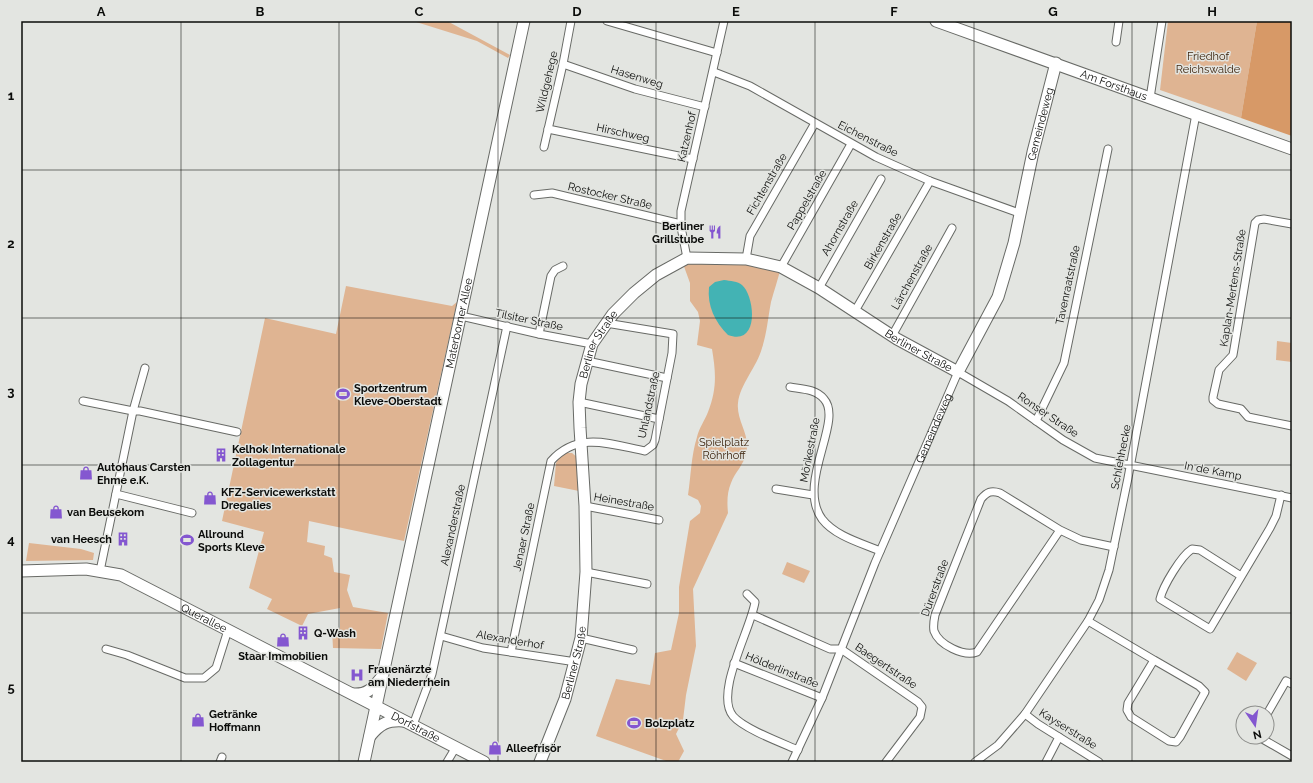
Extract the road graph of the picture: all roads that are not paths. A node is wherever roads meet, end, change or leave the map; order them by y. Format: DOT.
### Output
graph roads {
  1 [pos="524,21"];
  2 [pos="571,21"];
  3 [pos="607,21"];
  4 [pos="724,21"];
  5 [pos="936,21"];
  6 [pos="1119,21"];
  7 [pos="1162,21"];
  8 [pos="1116,42"];
  9 [pos="717,53"];
  10 [pos="1056,63"];
  11 [pos="563,64"];
  12 [pos="714,72"];
  13 [pos="1150,98"];
  14 [pos="705,107"];
  15 [pos="1196,114"];
  16 [pos="815,123"];
  17 [pos="548,129"];
  18 [pos="851,144"];
  19 [pos="544,147"];
  20 [pos="1108,149"];
  21 [pos="1292,149"];
  22 [pos="693,159"];
  23 [pos="881,179"];
  24 [pos="930,181"];
  25 [pos="534,195"];
  26 [pos="1019,213"];
  27 [pos="681,224"];
  28 [pos="1292,224"];
  29 [pos="952,228"];
  30 [pos="687,258"];
  31 [pos="746,259"];
  32 [pos="563,266"];
  33 [pos="781,267"];
  34 [pos="819,288"];
  35 [pos="855,311"];
  36 [pos="461,316"];
  37 [pos="606,323"];
  38 [pos="507,326"];
  39 [pos="539,334"];
  40 [pos="892,336"];
  41 [pos="592,344"];
  42 [pos="586,361"];
  43 [pos="145,368"];
  44 [pos="958,372"];
  45 [pos="667,378"];
  46 [pos="790,387"];
  47 [pos="83,401"];
  48 [pos="579,402"];
  49 [pos="132,412"];
  50 [pos="659,419"];
  51 [pos="1036,421"];
  52 [pos="1292,426"];
  53 [pos="237,432"];
  54 [pos="580,442"];
  55 [pos="1130,466"];
  56 [pos="776,489"];
  57 [pos="116,494"];
  58 [pos="813,495"];
  59 [pos="1281,495"];
  60 [pos="1292,498"];
  61 [pos="585,506"];
  62 [pos="192,513"];
  63 [pos="659,520"];
  64 [pos="1060,530"];
  65 [pos="1114,547"];
  66 [pos="880,551"];
  67 [pos="21,571"];
  68 [pos="100,571"];
  69 [pos="586,572"];
  70 [pos="1241,576"];
  71 [pos="647,584"];
  72 [pos="747,594"];
  73 [pos="753,615"];
  74 [pos="1088,621"];
  75 [pos="228,630"];
  76 [pos="441,636"];
  77 [pos="581,638"];
  78 [pos="841,648"];
  79 [pos="106,649"];
  80 [pos="633,650"];
  81 [pos="512,652"];
  82 [pos="1154,660"];
  83 [pos="576,662"];
  84 [pos="734,663"];
  85 [pos="382,678"];
  86 [pos="1292,684"];
  87 [pos="350,694"];
  88 [pos="822,698"];
  89 [pos="1272,705"];
  90 [pos="376,706"];
  91 [pos="1025,714"];
  92 [pos="409,723"];
  93 [pos="1059,737"];
  94 [pos="369,739"];
  95 [pos="1273,745"];
  96 [pos="456,747"];
  97 [pos="798,750"];
  98 [pos="1292,756"];
  99 [pos="364,762"];
  100 [pos="447,762"];
  101 [pos="484,762"];
  102 [pos="540,762"];
  103 [pos="792,762"];
  104 [pos="886,762"];
  105 [pos="975,762"];
  106 [pos="1046,762"];
  107 [pos="1099,762"];
  1 -- 36 [label="street, Materborner Allee"];
  2 -- 11 [label="street, Wildgehege"];
  3 -- 9 [label="street"];
  4 -- 9 [label="street, Katzenhof"];
  5 -- 10 [label="street, Am Forsthaus"];
  6 -- 8 [label="street"];
  7 -- 13 [label="street"];
  9 -- 12 [label="street, Katzenhof"];
  10 -- 13 [label="street, Am Forsthaus"];
  10 -- 26 [label="street, Gemeindeweg"];
  11 -- 14 [label="street, Hasenweg"];
  11 -- 17 [label="street, Wildgehege"];
  12 -- 14 [label="street, Katzenhof"];
  12 -- 16 [label="street, Eichenstraße"];
  13 -- 15 [label="street, Am Forsthaus"];
  14 -- 22 [label="street, Katzenhof"];
  15 -- 21 [label="street, Am Forsthaus"];
  15 -- 55 [label="street, Schlehhecke"];
  16 -- 18 [label="street, Eichenstraße"];
  16 -- 31 [label="street, Fichtenstraße"];
  17 -- 19 [label="street, Wildgehege"];
  17 -- 22 [label="street, Hirschweg"];
  18 -- 24 [label="street, Eichenstraße"];
  18 -- 33 [label="street, Pappelstraße"];
  20 -- 51 [label="street, Tavenraatstraße"];
  22 -- 27 [label="street, Katzenhof"];
  23 -- 34 [label="street, Ahornstraße"];
  24 -- 26 [label="street, Eichenstraße"];
  24 -- 35 [label="street, Birkenstraße"];
  25 -- 27 [label="street, Rostocker Straße"];
  26 -- 44 [label="street, Gemeindeweg"];
  27 -- 30 [label="street, Katzenhof"];
  28 -- 52 [label="street, Kaplan-Mertens-Straße"];
  29 -- 40 [label="street, Lärchenstraße"];
  30 -- 31 [label="street, Berliner Straße"];
  30 -- 37 [label="street, Berliner Straße"];
  31 -- 33 [label="street, Berliner Straße"];
  32 -- 39 [label="street"];
  33 -- 34 [label="street, Berliner Straße"];
  34 -- 35 [label="street, Berliner Straße"];
  35 -- 40 [label="street, Berliner Straße"];
  36 -- 38 [label="street, Tilsiter Straße"];
  36 -- 85 [label="street, Materborner Allee"];
  37 -- 41 [label="street, Berliner Straße"];
  37 -- 45 [label="street, Uhlandstraße"];
  38 -- 39 [label="street, Tilsiter Straße"];
  38 -- 76 [label="street, Alexanderstraße"];
  39 -- 41 [label="street, Tilsiter Straße"];
  40 -- 44 [label="street, Berliner Straße"];
  41 -- 42 [label="street, Berliner Straße"];
  42 -- 45 [label="street"];
  42 -- 48 [label="street, Berliner Straße"];
  43 -- 49 [label="street"];
  44 -- 51 [label="street, Ronser Straße"];
  44 -- 66 [label="street, Gemeindeweg"];
  45 -- 50 [label="street, Uhlandstraße"];
  46 -- 58 [label="street, Mörikestraße"];
  47 -- 49 [label="street"];
  48 -- 50 [label="street"];
  48 -- 54 [label="street, Berliner Straße"];
  49 -- 53 [label="street"];
  49 -- 57 [label="street"];
  50 -- 54 [label="street, Uhlandstraße"];
  51 -- 55 [label="street, Ronser Straße"];
  54 -- 61 [label="street, Berliner Straße"];
  54 -- 81 [label="street, Jenaer Straße"];
  55 -- 59 [label="street, In de Kamp"];
  55 -- 65 [label="street, Schlehhecke"];
  56 -- 58 [label="street, Mörikestraße"];
  57 -- 62 [label="street"];
  57 -- 68 [label="street"];
  58 -- 66 [label="street, Mörikestraße"];
  59 -- 60 [label="street, In de Kamp"];
  59 -- 70 [label="street"];
  61 -- 63 [label="street, Heinestraße"];
  61 -- 69 [label="street, Berliner Straße"];
  64 -- 64 [label="street, Dürerstraße"];
  64 -- 65 [label="street, Dürerstraße"];
  65 -- 74 [label="street, Schlehhecke"];
  66 -- 78 [label="street, Gemeindeweg"];
  67 -- 68 [label="street, Querallee"];
  68 -- 75 [label="street, Querallee"];
  69 -- 71 [label="street"];
  69 -- 77 [label="street, Berliner Straße"];
  70 -- 70 [label="street"];
  72 -- 73 [label="street"];
  73 -- 78 [label="street"];
  73 -- 84 [label="street, Hölderlinstraße"];
  74 -- 82 [label="street"];
  74 -- 91 [label="street, Schlehhecke"];
  75 -- 79 [label="street"];
  75 -- 87 [label="street, Querallee"];
  76 -- 81 [label="street, Alexanderhof"];
  76 -- 92 [label="street, Alexanderstraße"];
  77 -- 80 [label="street"];
  77 -- 83 [label="street, Berliner Straße"];
  78 -- 88 [label="street, Gemeindeweg"];
  78 -- 104 [label="street, Baegertstraße"];
  81 -- 83 [label="street, Alexanderhof"];
  82 -- 82 [label="street"];
  83 -- 102 [label="street, Berliner Straße"];
  84 -- 88 [label="street, Hölderlinstraße"];
  84 -- 97 [label="street, Hölderlinstraße"];
  85 -- 87 [label="street"];
  85 -- 90 [label="street, Materborner Allee"];
  86 -- 89 [label="street"];
  87 -- 90 [label="street, Querallee"];
  88 -- 97 [label="street, Gemeindeweg"];
  90 -- 92 [label="street, Dorfstraße"];
  90 -- 94 [label="street, Materborner Allee"];
  91 -- 93 [label="street, Kayserstraße"];
  91 -- 105 [label="street, Schlehhecke"];
  92 -- 94 [label="street"];
  92 -- 96 [label="street, Dorfstraße"];
  93 -- 106 [label="street"];
  93 -- 107 [label="street, Kayserstraße"];
  94 -- 99 [label="street, Materborner Allee"];
  95 -- 98 [label="street"];
  96 -- 100 [label="street"];
  96 -- 101 [label="street, Dorfstraße"];
  97 -- 103 [label="street, Gemeindeweg"];
}
